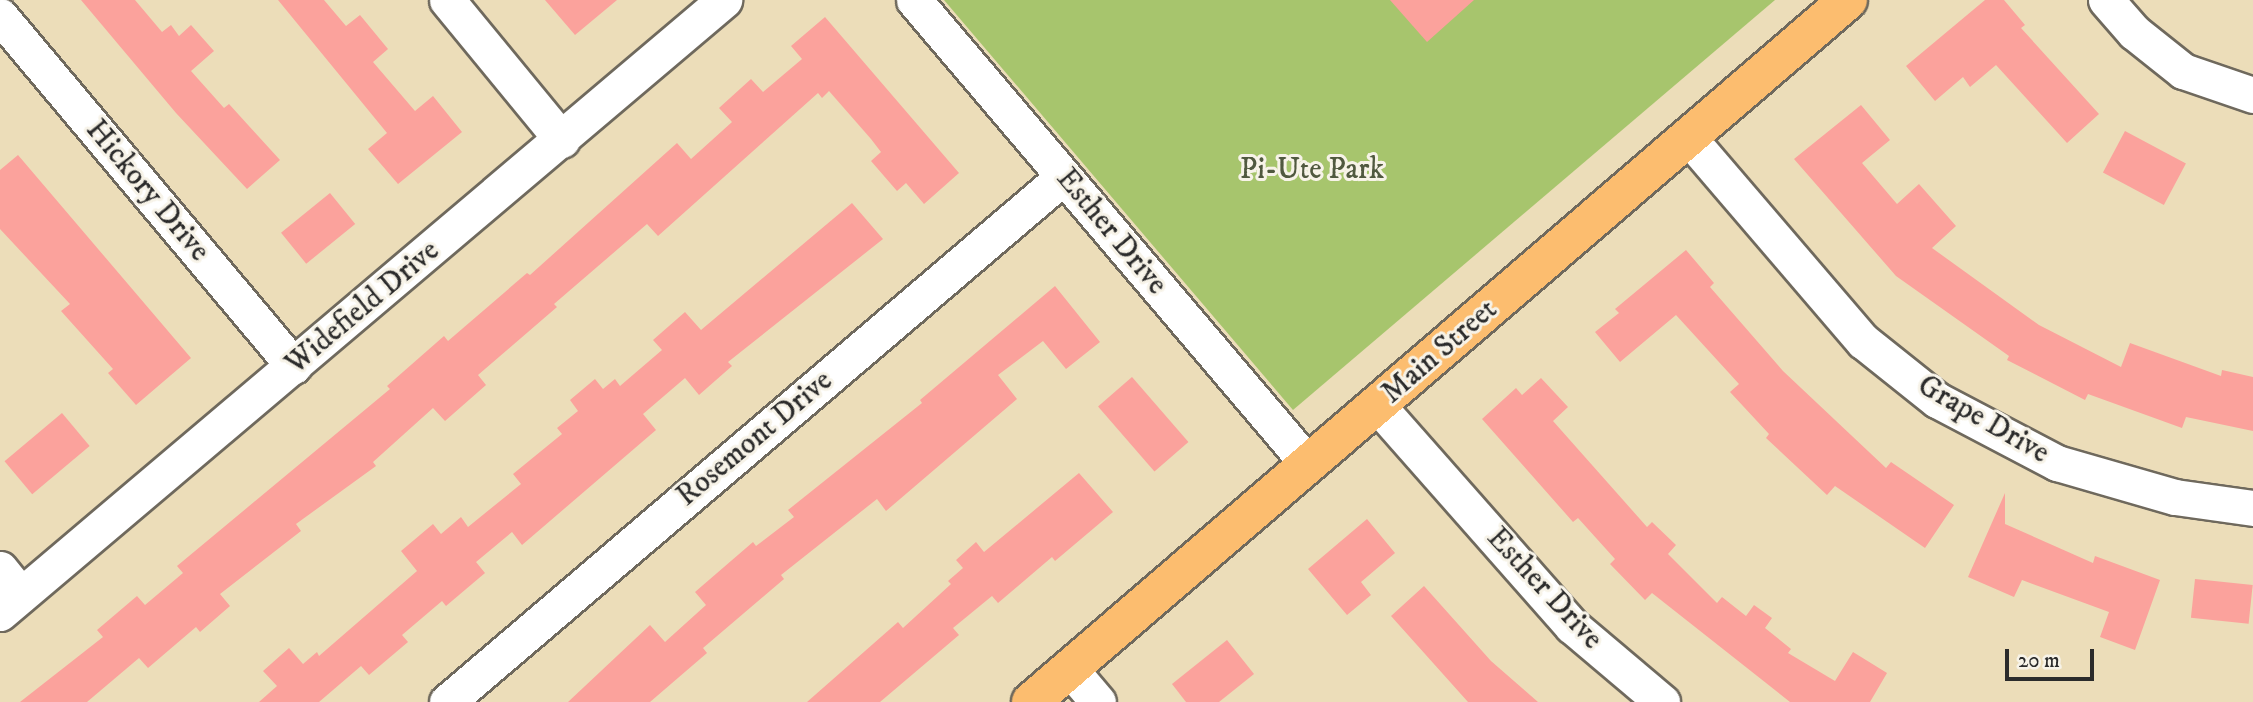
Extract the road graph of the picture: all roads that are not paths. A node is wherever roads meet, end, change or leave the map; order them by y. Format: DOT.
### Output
graph roads {
  1 [pos="447,0"];
  2 [pos="724,0"];
  3 [pos="914,0"];
  4 [pos="2106,0"];
  5 [pos="1842,2"];
  6 [pos="0,16"];
  7 [pos="2253,95"];
  8 [pos="1688,137"];
  9 [pos="562,140"];
  10 [pos="1063,177"];
  11 [pos="294,366"];
  12 [pos="1378,405"];
  13 [pos="1308,464"];
  14 [pos="2253,508"];
  15 [pos="7,592"];
  16 [pos="1070,669"];
  17 [pos="447,702"];
  18 [pos="1031,702"];
  19 [pos="1098,702"];
  20 [pos="1661,702"];
  1 -- 9 [label="street"];
  2 -- 9 [label="street, Widefield Drive"];
  3 -- 10 [label="street, Esther Drive"];
  4 -- 7 [label="street"];
  5 -- 8 [label="main road, Main Street"];
  6 -- 11 [label="street, Hickory Drive"];
  8 -- 12 [label="main road, Main Street"];
  8 -- 14 [label="street, Grape Drive"];
  9 -- 11 [label="street, Widefield Drive"];
  10 -- 13 [label="street, Esther Drive"];
  10 -- 17 [label="street, Rosemont Drive"];
  11 -- 15 [label="street, Widefield Drive"];
  12 -- 13 [label="main road, Main Street"];
  12 -- 20 [label="street, Esther Drive"];
  13 -- 16 [label="main road, Main Street"];
  16 -- 18 [label="main road, Main Street"];
  16 -- 19 [label="street"];
}
